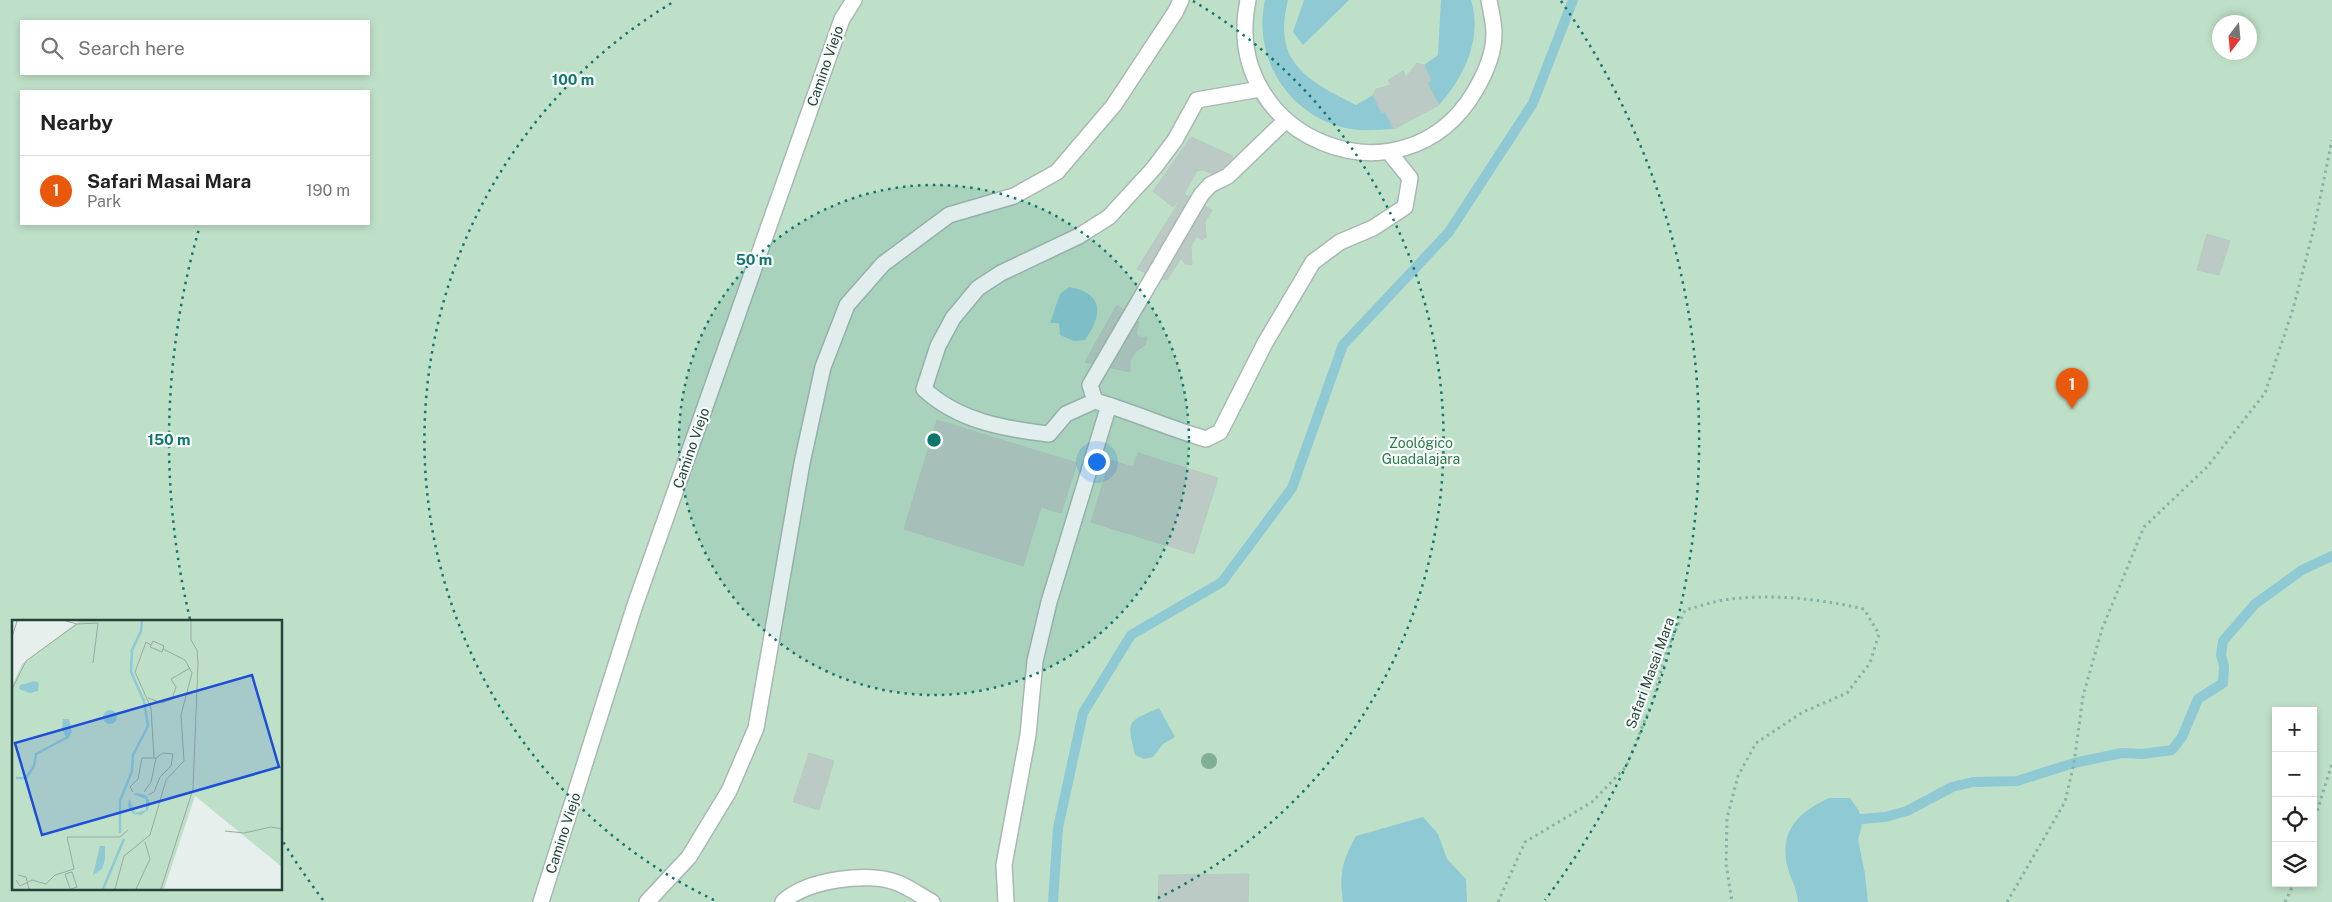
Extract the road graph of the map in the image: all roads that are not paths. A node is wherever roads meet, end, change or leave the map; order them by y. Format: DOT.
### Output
graph roads {
  1 [pos="854,0"];
  2 [pos="1181,0"];
  3 [pos="1248,0"];
  4 [pos="1489,0"];
  5 [pos="1260,89"];
  6 [pos="1286,120"];
  7 [pos="1389,152"];
  8 [pos="1102,403"];
  9 [pos="541,902"];
  10 [pos="647,902"];
  11 [pos="783,902"];
  12 [pos="932,902"];
  13 [pos="1006,902"];
  1 -- 9 [label="street, Camino Viejo"];
  2 -- 10 [label="street"];
  3 -- 5 [label="street"];
  4 -- 7 [label="street"];
  5 -- 6 [label="street"];
  5 -- 8 [label="street"];
  6 -- 7 [label="street"];
  6 -- 8 [label="street"];
  7 -- 8 [label="street"];
  8 -- 13 [label="street"];
  11 -- 12 [label="street"];
}
